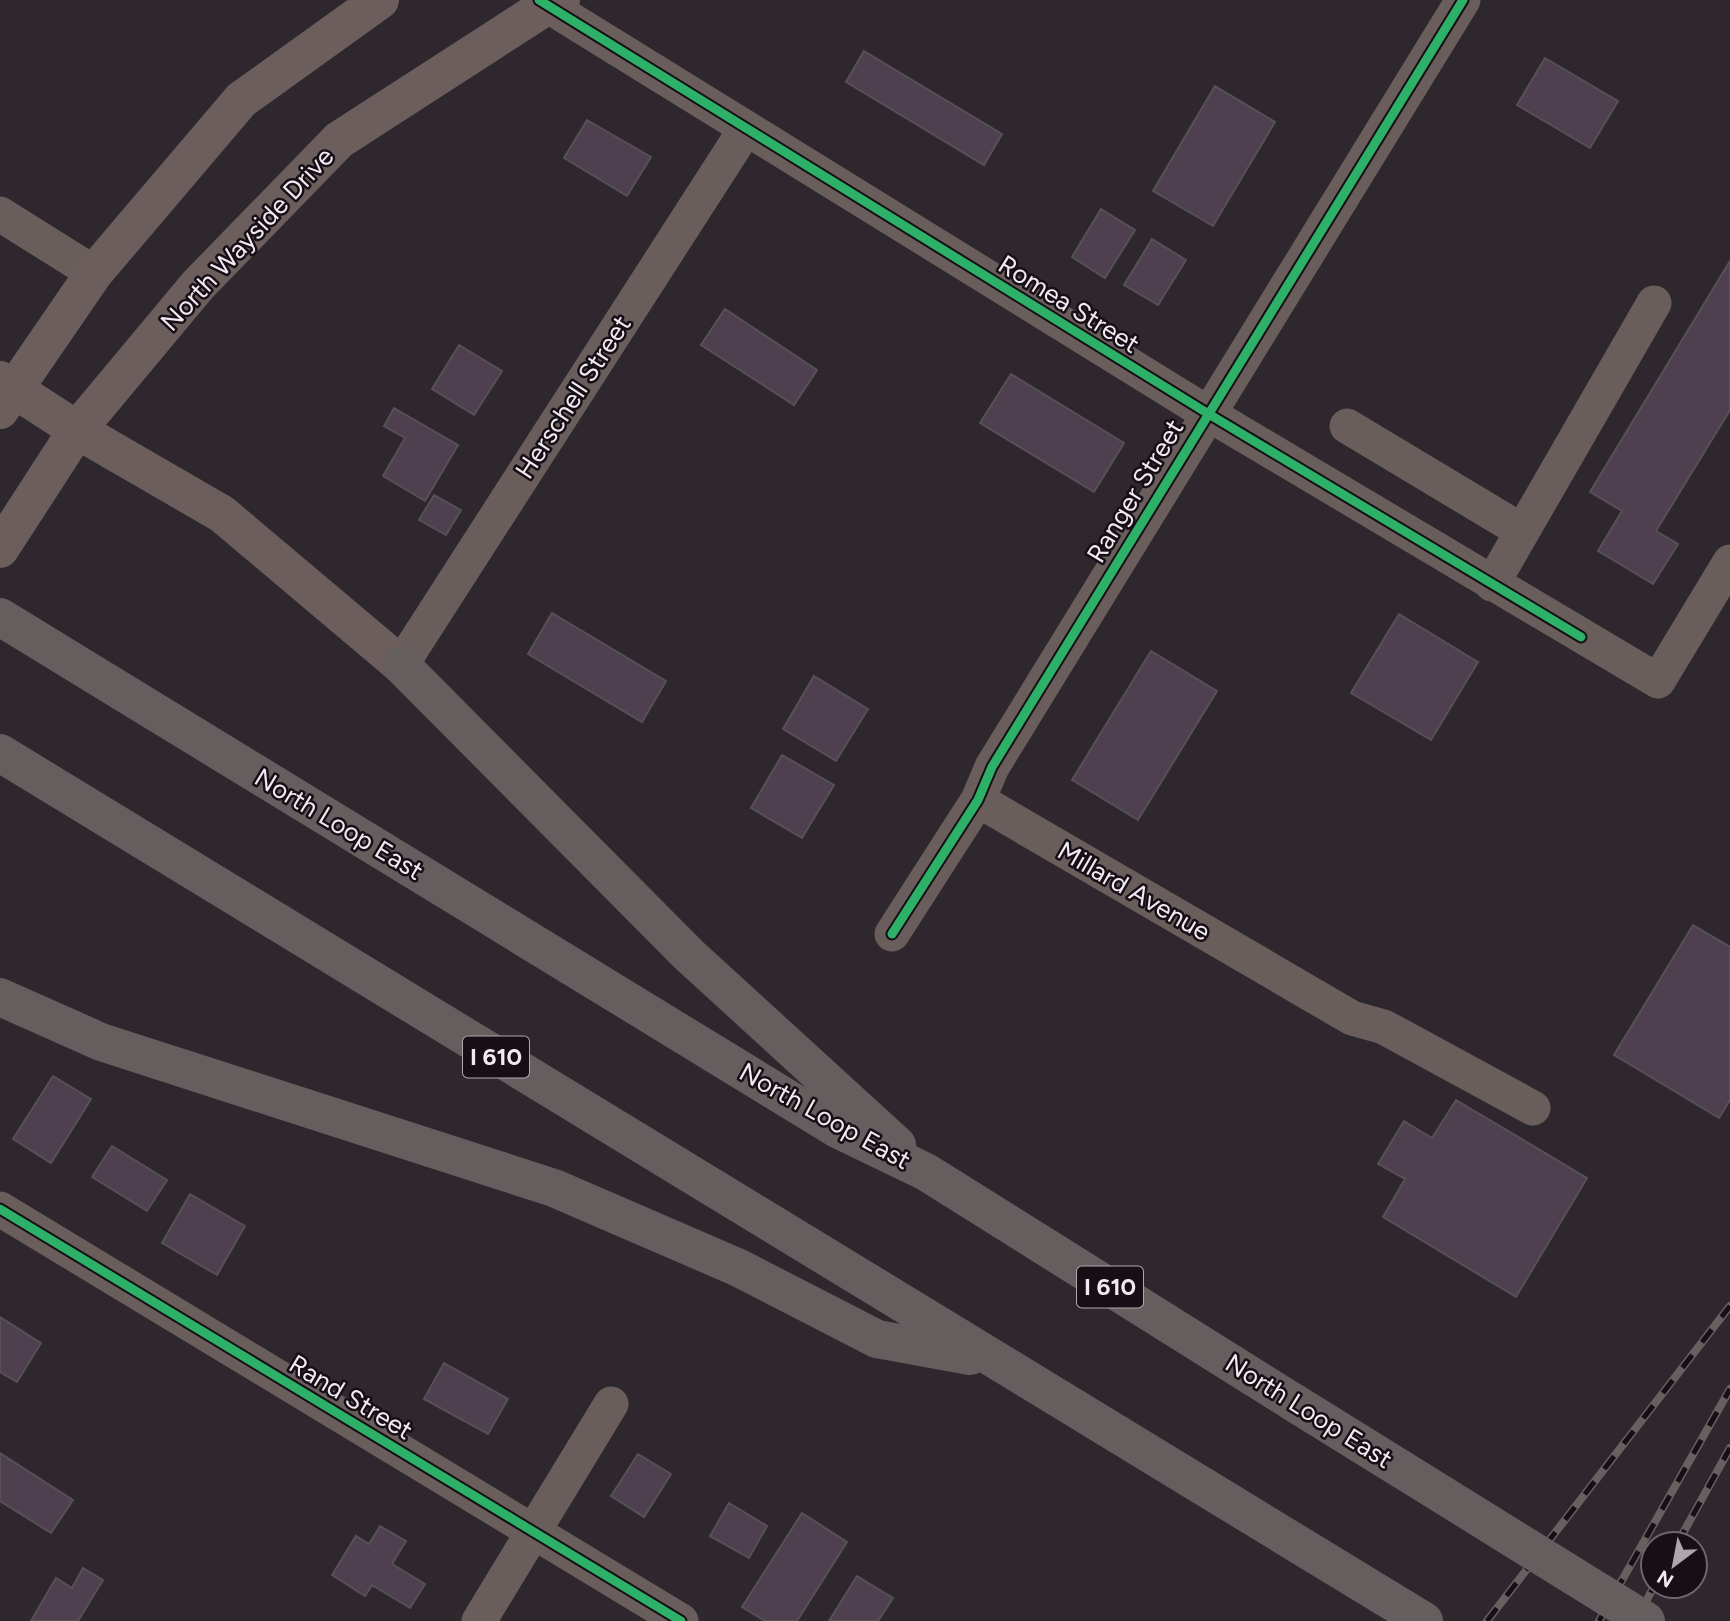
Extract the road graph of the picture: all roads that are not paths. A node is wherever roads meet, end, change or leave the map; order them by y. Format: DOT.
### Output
graph roads {
  1 [pos="380,0"];
  2 [pos="1463,0"];
  3 [pos="549,2"];
  4 [pos="745,130"];
  5 [pos="0,214"];
  6 [pos="94,273"];
  7 [pos="1654,303"];
  8 [pos="5,393"];
  9 [pos="1207,413"];
  10 [pos="1347,426"];
  11 [pos="77,430"];
  12 [pos="1522,531"];
  13 [pos="0,549"];
  14 [pos="1730,562"];
  15 [pos="1492,584"];
  16 [pos="0,617"];
  17 [pos="401,665"];
  18 [pos="0,753"];
  19 [pos="978,800"];
  20 [pos="892,934"];
  21 [pos="0,997"];
  22 [pos="1533,1108"];
  23 [pos="926,1172"];
  24 [pos="0,1209"];
  25 [pos="993,1361"];
  26 [pos="611,1405"];
  27 [pos="534,1532"];
  28 [pos="479,1621"];
  29 [pos="681,1621"];
  30 [pos="1424,1621"];
  31 [pos="1646,1621"];
  1 -- 6 [label="main road"];
  2 -- 9 [label="street, Ranger Street"];
  3 -- 4 [label="street, Romea Street"];
  3 -- 11 [label="main road, North Wayside Drive"];
  4 -- 9 [label="street, Romea Street"];
  4 -- 17 [label="street, Herschell Street"];
  5 -- 6 [label="street"];
  6 -- 8 [label="main road"];
  7 -- 12 [label="street"];
  8 -- 11 [label="main road"];
  9 -- 15 [label="street, Romea Street"];
  9 -- 19 [label="street, Ranger Street"];
  10 -- 12 [label="street"];
  11 -- 13 [label="main road, North Wayside Drive"];
  11 -- 17 [label="main road"];
  12 -- 15 [label="street"];
  14 -- 15 [label="street, Romea Street"];
  16 -- 23 [label="highway, North Loop East / I 610"];
  17 -- 23 [label="highway"];
  18 -- 25 [label="highway, I 610"];
  19 -- 20 [label="street, Ranger Street"];
  19 -- 22 [label="street, Millard Avenue"];
  21 -- 25 [label="highway"];
  23 -- 31 [label="highway, North Loop East / I 610, bridge"];
  24 -- 27 [label="street, Rand Street"];
  25 -- 30 [label="highway, I 610"];
  26 -- 27 [label="street"];
  27 -- 28 [label="street"];
  27 -- 29 [label="street, Rand Street"];
}
